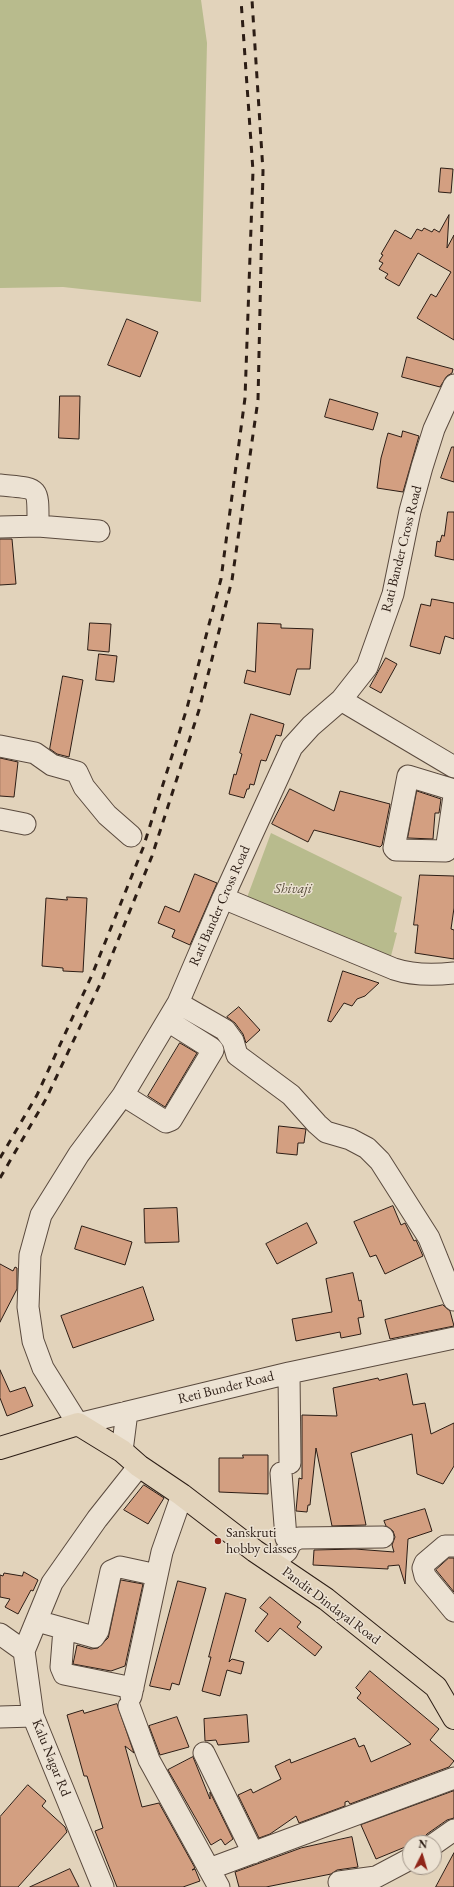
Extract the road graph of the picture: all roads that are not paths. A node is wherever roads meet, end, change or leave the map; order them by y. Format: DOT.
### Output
graph roads {
  1 [pos="454,385"];
  2 [pos="0,485"];
  3 [pos="38,526"];
  4 [pos="0,527"];
  5 [pos="99,531"];
  6 [pos="341,700"];
  7 [pos="0,746"];
  8 [pos="454,768"];
  9 [pos="454,790"];
  10 [pos="454,796"];
  11 [pos="0,819"];
  12 [pos="25,824"];
  13 [pos="131,836"];
  14 [pos="223,898"];
  15 [pos="454,973"];
  16 [pos="178,1003"];
  17 [pos="168,1021"];
  18 [pos="123,1095"];
  19 [pos="454,1300"];
  20 [pos="454,1338"];
  21 [pos="289,1373"];
  22 [pos="127,1412"];
  23 [pos="78,1424"];
  24 [pos="0,1448"];
  25 [pos="122,1451"];
  26 [pos="139,1466"];
  27 [pos="182,1495"];
  28 [pos="383,1537"];
  29 [pos="290,1542"];
  30 [pos="454,1546"];
  31 [pos="273,1563"];
  32 [pos="157,1575"];
  33 [pos="454,1611"];
  34 [pos="37,1621"];
  35 [pos="64,1629"];
  36 [pos="0,1634"];
  37 [pos="24,1651"];
  38 [pos="131,1697"];
  39 [pos="453,1712"];
  40 [pos="33,1716"];
  41 [pos="0,1717"];
  42 [pos="204,1753"];
  43 [pos="454,1778"];
  44 [pos="454,1830"];
  45 [pos="442,1838"];
  46 [pos="253,1853"];
  47 [pos="402,1863"];
  48 [pos="214,1878"];
  49 [pos="339,1882"];
  50 [pos="102,1887"];
  1 -- 6 [label="street, Rati Bander Cross Road"];
  2 -- 3 [label="street"];
  3 -- 4 [label="street"];
  3 -- 5 [label="street"];
  6 -- 8 [label="street"];
  6 -- 14 [label="street, Rati Bander Cross Road"];
  7 -- 13 [label="street"];
  9 -- 10 [label="street"];
  11 -- 12 [label="street"];
  14 -- 15 [label="street"];
  14 -- 16 [label="street, Rati Bander Cross Road"];
  16 -- 17 [label="street, Rati Bander Cross Road"];
  16 -- 19 [label="street"];
  17 -- 18 [label="street, Rati Bander Cross Road"];
  17 -- 18 [label="street"];
  18 -- 23 [label="street, Rati Bander Cross Road"];
  20 -- 21 [label="street, Reti Bunder Road"];
  21 -- 22 [label="street, Reti Bunder Road"];
  21 -- 29 [label="street"];
  22 -- 23 [label="street, Reti Bunder Road"];
  22 -- 25 [label="street"];
  23 -- 24 [label="main road, Reti Bunder Road"];
  23 -- 25 [label="main road, Pandit Dindayal Road"];
  25 -- 26 [label="main road, Pandit Dindayal Road"];
  26 -- 27 [label="main road, Pandit Dindayal Road"];
  26 -- 34 [label="street"];
  27 -- 31 [label="main road, Pandit Dindayal Road"];
  27 -- 32 [label="street"];
  28 -- 29 [label="street"];
  29 -- 31 [label="street"];
  30 -- 33 [label="street"];
  31 -- 39 [label="main road, Pandit Dindayal Road"];
  32 -- 35 [label="street"];
  32 -- 38 [label="street"];
  34 -- 35 [label="street"];
  34 -- 37 [label="street"];
  35 -- 38 [label="street"];
  36 -- 37 [label="street"];
  37 -- 40 [label="street, Kalu Nagar Rd"];
  38 -- 48 [label="street"];
  40 -- 41 [label="street"];
  40 -- 50 [label="street, Kalu Nagar Rd"];
  42 -- 46 [label="street"];
  43 -- 46 [label="street"];
  44 -- 45 [label="street"];
  46 -- 48 [label="street"];
  47 -- 49 [label="street"];
}
